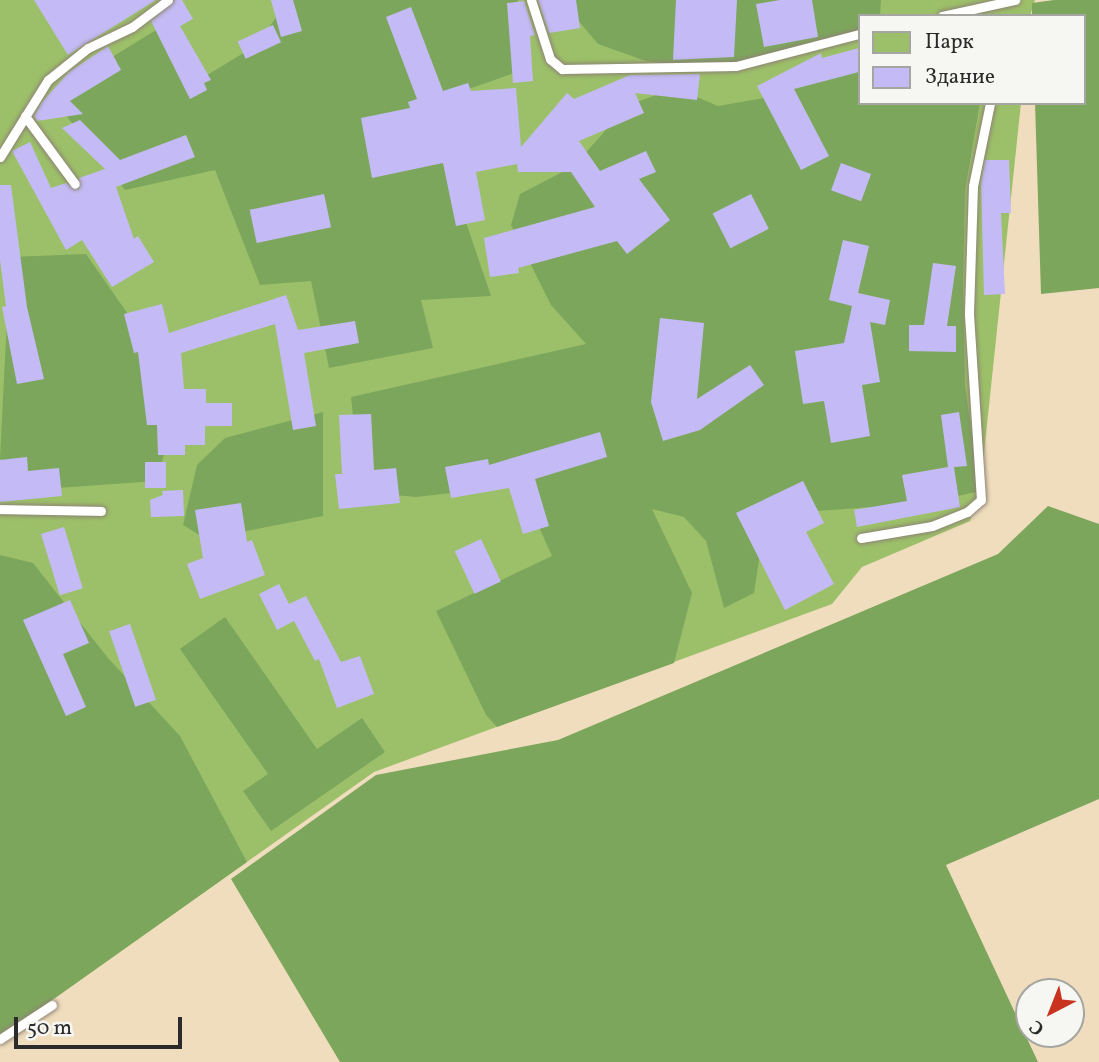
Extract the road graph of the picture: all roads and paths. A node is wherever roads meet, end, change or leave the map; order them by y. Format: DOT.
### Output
graph roads {
  1 [pos="168,0"];
  2 [pos="531,0"];
  3 [pos="1015,0"];
  4 [pos="989,12"];
  5 [pos="966,14"];
  6 [pos="858,34"];
  7 [pos="989,105"];
  8 [pos="25,116"];
  9 [pos="0,158"];
  10 [pos="75,184"];
  11 [pos="0,509"];
  12 [pos="101,511"];
  13 [pos="861,538"];
  14 [pos="52,1005"];
  15 [pos="0,1039"];
  1 -- 8 [label="lane"];
  2 -- 6 [label="lane"];
  3 -- 4 [label="lane"];
  4 -- 5 [label="lane"];
  7 -- 13 [label="lane"];
  8 -- 9 [label="lane"];
  8 -- 10 [label="lane"];
  11 -- 12 [label="lane"];
  14 -- 15 [label="lane"];
}
